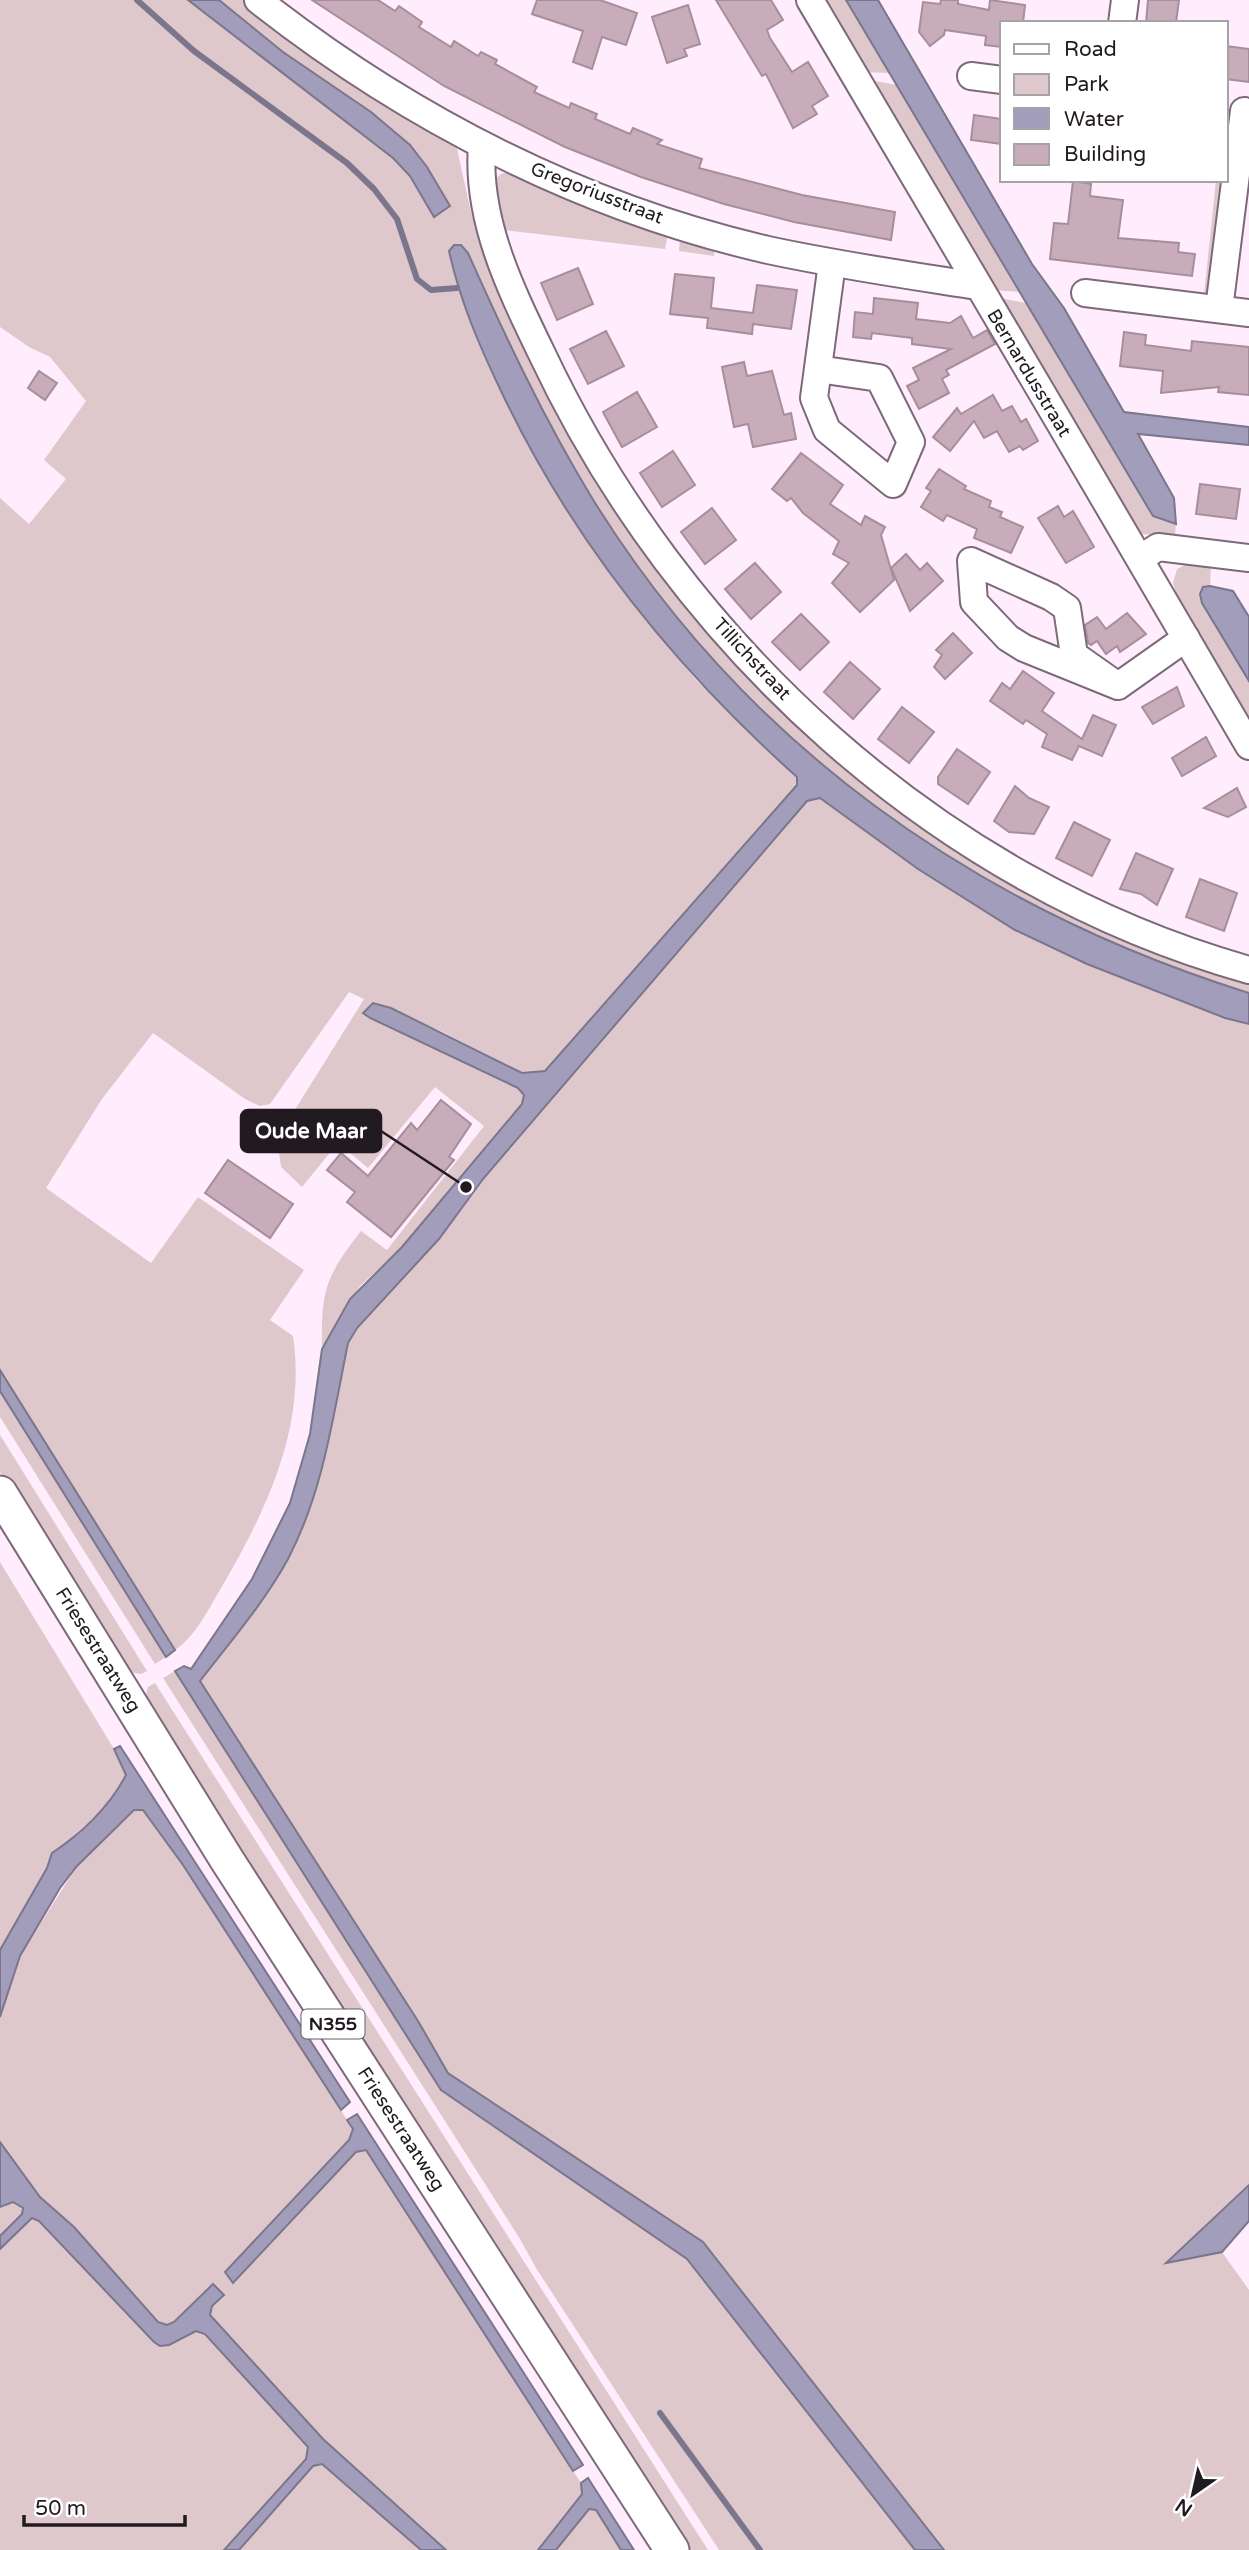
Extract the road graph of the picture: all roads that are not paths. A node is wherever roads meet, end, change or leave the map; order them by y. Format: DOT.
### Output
graph roads {
  1 [pos="258,0"];
  2 [pos="810,0"];
  3 [pos="1125,0"];
  4 [pos="1122,21"];
  5 [pos="971,76"];
  6 [pos="1000,80"];
  7 [pos="1240,111"];
  8 [pos="482,145"];
  9 [pos="832,263"];
  10 [pos="977,286"];
  11 [pos="1085,293"];
  12 [pos="1219,309"];
  13 [pos="1249,313"];
  14 [pos="818,369"];
  15 [pos="1142,558"];
  16 [pos="1249,558"];
  17 [pos="1186,638"];
  18 [pos="1118,686"];
  19 [pos="1249,746"];
  20 [pos="1249,970"];
  21 [pos="0,1493"];
  22 [pos="672,2550"];
  1 -- 8 [label="street, Gregoriusstraat"];
  2 -- 10 [label="street, Bernardusstraat"];
  3 -- 4 [label="street"];
  5 -- 6 [label="street"];
  7 -- 12 [label="street"];
  8 -- 9 [label="street, Gregoriusstraat"];
  8 -- 20 [label="street, Tillichstraat"];
  9 -- 10 [label="street, Gregoriusstraat"];
  9 -- 14 [label="street"];
  10 -- 15 [label="street, Bernardusstraat"];
  11 -- 12 [label="street"];
  12 -- 13 [label="street"];
  15 -- 16 [label="street"];
  15 -- 17 [label="street, Bernardusstraat"];
  17 -- 18 [label="street"];
  17 -- 19 [label="street, Bernardusstraat"];
  18 -- 18 [label="street"];
  21 -- 22 [label="main road, Friesestraatweg / N355"];
}
